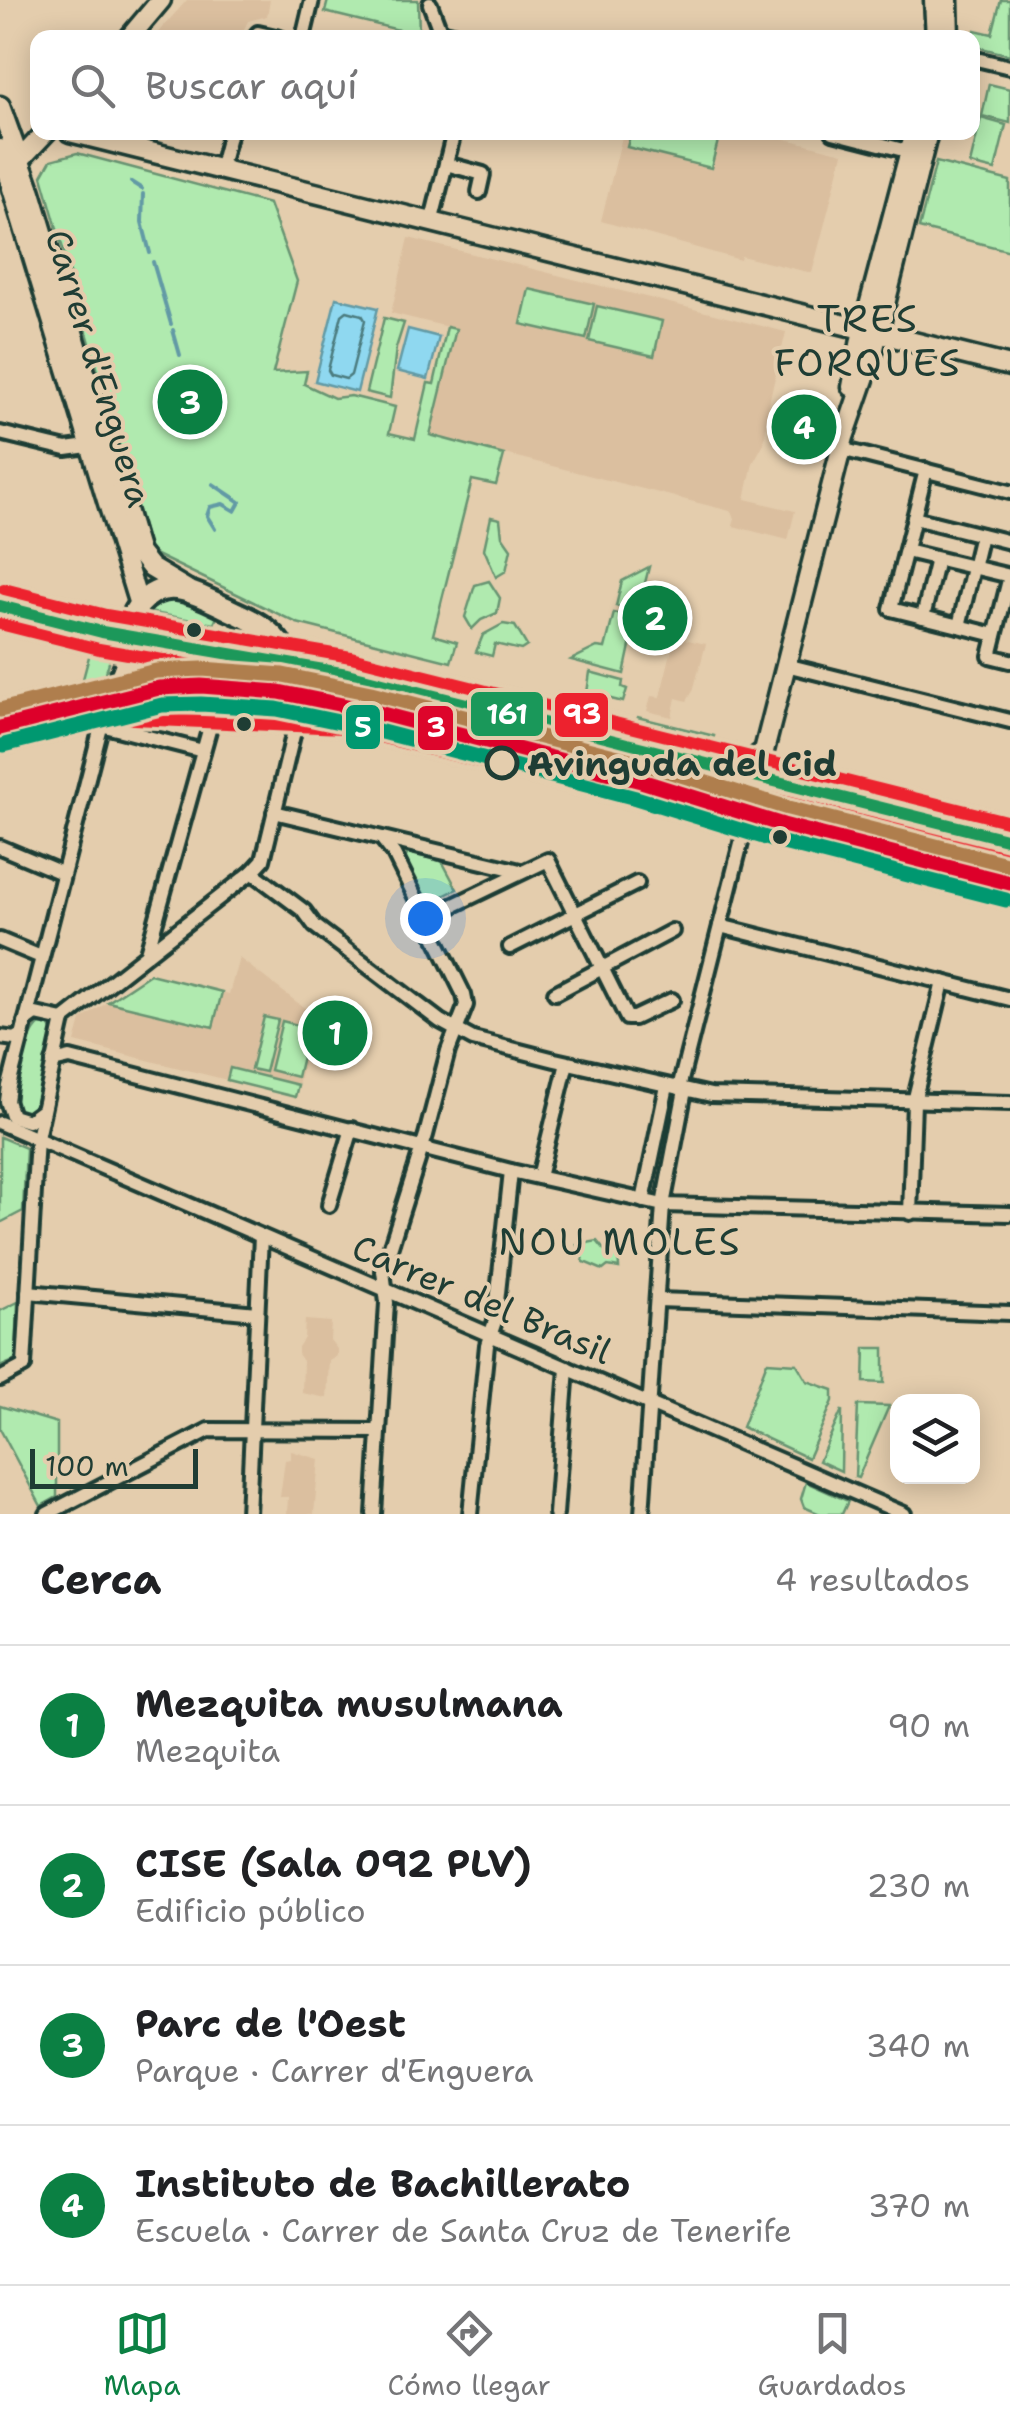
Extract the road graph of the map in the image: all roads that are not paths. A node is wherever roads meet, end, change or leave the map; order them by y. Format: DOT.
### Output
graph roads {
  1 [pos="161,0"];
  2 [pos="312,0"];
  3 [pos="934,0"];
  4 [pos="948,0"];
  5 [pos="430,2"];
  6 [pos="136,30"];
  7 [pos="304,30"];
  8 [pos="428,30"];
  9 [pos="440,30"];
  10 [pos="936,30"];
  11 [pos="950,30"];
  12 [pos="980,60"];
  13 [pos="1010,68"];
  14 [pos="0,106"];
  15 [pos="39,140"];
  16 [pos="102,140"];
  17 [pos="228,140"];
  18 [pos="452,140"];
  19 [pos="865,140"];
  20 [pos="915,140"];
  21 [pos="923,140"];
  22 [pos="0,149"];
  23 [pos="916,153"];
  24 [pos="20,160"];
  25 [pos="446,164"];
  26 [pos="220,170"];
  27 [pos="3,179"];
  28 [pos="479,192"];
  29 [pos="431,222"];
  30 [pos="870,331"];
  31 [pos="1010,366"];
  32 [pos="0,432"];
  33 [pos="843,443"];
  34 [pos="98,444"];
  35 [pos="926,470"];
  36 [pos="1010,492"];
  37 [pos="914,518"];
  38 [pos="981,535"];
  39 [pos="1010,542"];
  40 [pos="906,551"];
  41 [pos="937,559"];
  42 [pos="973,568"];
  43 [pos="1010,576"];
  44 [pos="191,592"];
  45 [pos="139,605"];
  46 [pos="0,606"];
  47 [pos="923,618"];
  48 [pos="959,626"];
  49 [pos="995,635"];
  50 [pos="133,643"];
  51 [pos="1010,661"];
  52 [pos="290,662"];
  53 [pos="786,665"];
  54 [pos="108,700"];
  55 [pos="161,704"];
  56 [pos="216,705"];
  57 [pos="274,706"];
  58 [pos="327,710"];
  59 [pos="1010,721"];
  60 [pos="101,725"];
  61 [pos="0,727"];
  62 [pos="294,732"];
  63 [pos="490,746"];
  64 [pos="644,748"];
  65 [pos="204,752"];
  66 [pos="727,769"];
  67 [pos="745,810"];
  68 [pos="274,812"];
  69 [pos="958,827"];
  70 [pos="383,840"];
  71 [pos="1010,840"];
  72 [pos="0,847"];
  73 [pos="942,860"];
  74 [pos="1010,860"];
  75 [pos="520,871"];
  76 [pos="252,872"];
  77 [pos="62,874"];
  78 [pos="1010,878"];
  79 [pos="637,884"];
  80 [pos="574,914"];
  81 [pos="426,919"];
  82 [pos="720,926"];
  83 [pos="672,931"];
  84 [pos="0,940"];
  85 [pos="510,947"];
  86 [pos="147,954"];
  87 [pos="41,957"];
  88 [pos="601,968"];
  89 [pos="943,982"];
  90 [pos="555,993"];
  91 [pos="1010,999"];
  92 [pos="672,1000"];
  93 [pos="63,1020"];
  94 [pos="23,1029"];
  95 [pos="456,1030"];
  96 [pos="0,1037"];
  97 [pos="53,1062"];
  98 [pos="568,1063"];
  99 [pos="9,1086"];
  100 [pos="677,1088"];
  101 [pos="914,1102"];
  102 [pos="0,1104"];
  103 [pos="1010,1104"];
  104 [pos="43,1110"];
  105 [pos="0,1123"];
  106 [pos="352,1129"];
  107 [pos="37,1138"];
  108 [pos="422,1147"];
  109 [pos="512,1171"];
  110 [pos="539,1177"];
  111 [pos="643,1201"];
  112 [pos="663,1204"];
  113 [pos="329,1206"];
  114 [pos="910,1213"];
  115 [pos="1010,1214"];
  116 [pos="261,1236"];
  117 [pos="385,1289"];
  118 [pos="28,1292"];
  119 [pos="658,1300"];
  120 [pos="1010,1312"];
  121 [pos="256,1313"];
  122 [pos="490,1335"];
  123 [pos="567,1368"];
  124 [pos="0,1379"];
  125 [pos="650,1404"];
  126 [pos="252,1430"];
  127 [pos="379,1431"];
  128 [pos="48,1514"];
  129 [pos="248,1514"];
  130 [pos="374,1514"];
  131 [pos="470,1514"];
  132 [pos="556,1514"];
  133 [pos="642,1514"];
  134 [pos="904,1514"];
  1 -- 6 [label="street"];
  2 -- 7 [label="street"];
  3 -- 10 [label="street"];
  4 -- 11 [label="street"];
  5 -- 8 [label="street"];
  5 -- 9 [label="street"];
  12 -- 13 [label="street"];
  14 -- 24 [label="street, Carrer d'Enguera"];
  15 -- 24 [label="street"];
  16 -- 26 [label="street"];
  17 -- 26 [label="street"];
  18 -- 25 [label="street"];
  19 -- 23 [label="street"];
  20 -- 23 [label="street"];
  21 -- 23 [label="street"];
  22 -- 27 [label="street, Carrer d'Enguera"];
  23 -- 30 [label="street"];
  24 -- 27 [label="street"];
  24 -- 34 [label="street, Carrer d'Enguera"];
  25 -- 28 [label="street"];
  25 -- 29 [label="street"];
  26 -- 29 [label="street"];
  27 -- 34 [label="street, Carrer d'Enguera"];
  29 -- 30 [label="street"];
  30 -- 31 [label="street"];
  30 -- 33 [label="street"];
  32 -- 34 [label="street"];
  33 -- 35 [label="street"];
  33 -- 53 [label="street"];
  34 -- 44 [label="street, Carrer d'Enguera"];
  34 -- 45 [label="street, Carrer d'Enguera"];
  35 -- 36 [label="street"];
  35 -- 37 [label="street"];
  37 -- 38 [label="street"];
  37 -- 40 [label="street"];
  38 -- 39 [label="street"];
  38 -- 42 [label="street"];
  40 -- 41 [label="street"];
  40 -- 47 [label="street"];
  41 -- 42 [label="street"];
  41 -- 47 [label="street"];
  42 -- 43 [label="street"];
  42 -- 48 [label="street"];
  43 -- 49 [label="street"];
  44 -- 45 [label="main road"];
  44 -- 52 [label="main road"];
  45 -- 50 [label="main road"];
  46 -- 50 [label="main road"];
  47 -- 48 [label="street"];
  48 -- 49 [label="street"];
  49 -- 51 [label="street"];
  50 -- 52 [label="main road"];
  50 -- 54 [label="street"];
  50 -- 55 [label="main road"];
  50 -- 57 [label="street"];
  52 -- 57 [label="main road"];
  52 -- 64 [label="main road"];
  53 -- 59 [label="street"];
  53 -- 66 [label="street"];
  54 -- 55 [label="main road"];
  54 -- 60 [label="street"];
  54 -- 61 [label="main road"];
  55 -- 56 [label="main road"];
  56 -- 57 [label="main road"];
  56 -- 65 [label="street"];
  57 -- 58 [label="main road"];
  57 -- 62 [label="street"];
  58 -- 62 [label="street"];
  58 -- 63 [label="main road"];
  60 -- 65 [label="street"];
  60 -- 77 [label="street"];
  62 -- 68 [label="street"];
  63 -- 64 [label="main road"];
  63 -- 67 [label="main road"];
  64 -- 66 [label="main road"];
  65 -- 86 [label="street"];
  66 -- 69 [label="main road"];
  67 -- 69 [label="main road"];
  67 -- 73 [label="main road"];
  67 -- 82 [label="street"];
  68 -- 70 [label="street"];
  68 -- 76 [label="street"];
  69 -- 71 [label="main road"];
  70 -- 75 [label="street"];
  70 -- 81 [label="street"];
  72 -- 77 [label="street"];
  73 -- 74 [label="main road"];
  73 -- 78 [label="main road"];
  75 -- 80 [label="street"];
  75 -- 81 [label="street"];
  76 -- 86 [label="street"];
  76 -- 95 [label="street"];
  77 -- 87 [label="street"];
  79 -- 80 [label="street"];
  80 -- 85 [label="street"];
  80 -- 88 [label="street"];
  81 -- 95 [label="street"];
  82 -- 89 [label="street"];
  82 -- 100 [label="street"];
  83 -- 88 [label="street"];
  84 -- 87 [label="street"];
  86 -- 93 [label="street"];
  87 -- 94 [label="street"];
  88 -- 90 [label="street"];
  88 -- 92 [label="street"];
  89 -- 91 [label="street"];
  89 -- 101 [label="street"];
  93 -- 94 [label="street"];
  93 -- 97 [label="street"];
  94 -- 96 [label="street"];
  94 -- 99 [label="street"];
  95 -- 98 [label="street"];
  95 -- 108 [label="street"];
  97 -- 104 [label="street"];
  97 -- 106 [label="street"];
  98 -- 100 [label="street"];
  98 -- 110 [label="street"];
  99 -- 102 [label="street"];
  99 -- 104 [label="street"];
  100 -- 101 [label="street"];
  100 -- 111 [label="street"];
  100 -- 112 [label="street"];
  101 -- 103 [label="street"];
  101 -- 114 [label="street"];
  104 -- 107 [label="street"];
  105 -- 107 [label="street, Carrer del Brasil"];
  106 -- 108 [label="street"];
  106 -- 113 [label="street"];
  107 -- 116 [label="street, Carrer del Brasil"];
  107 -- 118 [label="street"];
  108 -- 109 [label="street"];
  108 -- 117 [label="street"];
  109 -- 110 [label="street"];
  109 -- 122 [label="street"];
  110 -- 111 [label="street"];
  111 -- 112 [label="street"];
  112 -- 114 [label="street"];
  112 -- 119 [label="street"];
  114 -- 115 [label="street"];
  116 -- 117 [label="street, Carrer del Brasil"];
  116 -- 121 [label="street"];
  117 -- 122 [label="street, Carrer del Brasil"];
  117 -- 127 [label="street"];
  118 -- 121 [label="street"];
  118 -- 124 [label="street"];
  119 -- 120 [label="street"];
  119 -- 125 [label="street"];
  121 -- 126 [label="street"];
  122 -- 123 [label="street, Carrer del Brasil"];
  122 -- 131 [label="street"];
  123 -- 125 [label="street, Carrer del Brasil"];
  123 -- 132 [label="street"];
  125 -- 133 [label="street"];
  125 -- 134 [label="street, Carrer del Brasil"];
  126 -- 127 [label="street"];
  126 -- 128 [label="street"];
  126 -- 129 [label="street"];
  127 -- 130 [label="street"];
}
